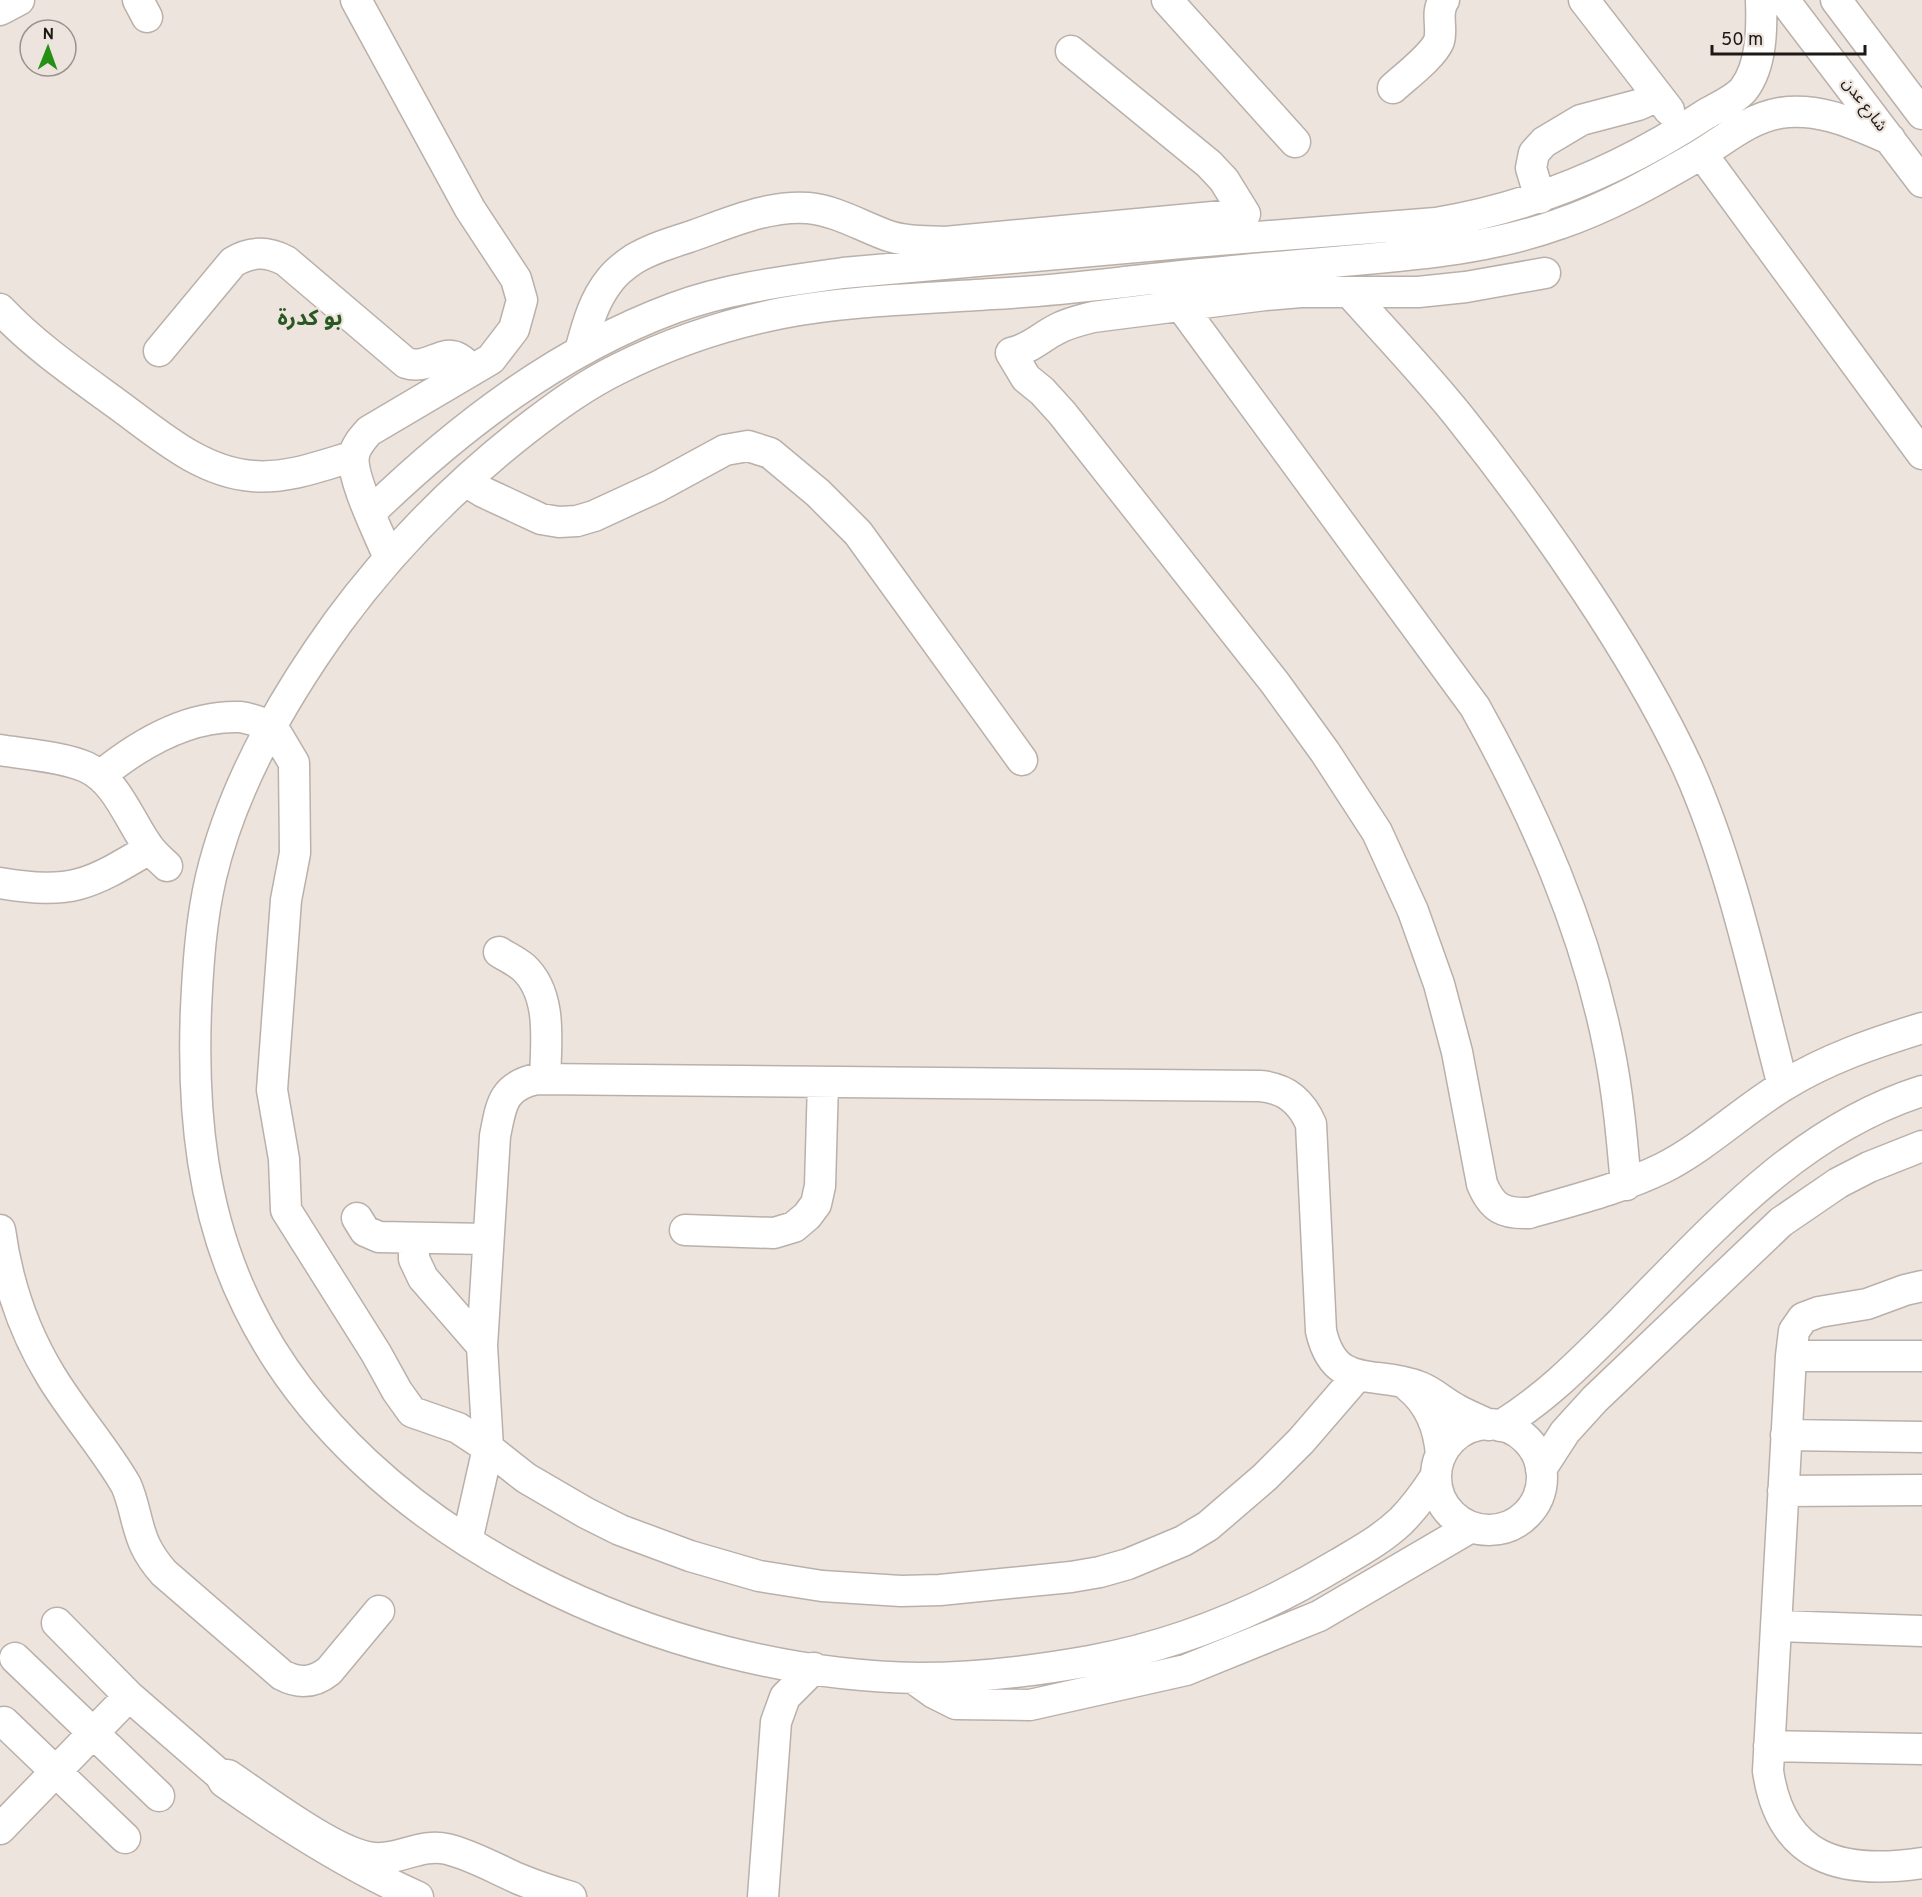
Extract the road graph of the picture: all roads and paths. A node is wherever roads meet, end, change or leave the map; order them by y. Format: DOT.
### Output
graph roads {
  1 [pos="19,0"];
  2 [pos="356,0"];
  3 [pos="1167,0"];
  4 [pos="1444,0"];
  5 [pos="1584,0"];
  6 [pos="1761,0"];
  7 [pos="1784,0"];
  8 [pos="1836,0"];
  9 [pos="0,10"];
  10 [pos="1071,51"];
  11 [pos="1393,88"];
  12 [pos="1658,96"];
  13 [pos="1922,114"];
  14 [pos="1683,129"];
  15 [pos="1890,139"];
  16 [pos="1295,142"];
  17 [pos="1702,154"];
  18 [pos="1922,182"];
  19 [pos="1540,198"];
  20 [pos="1071,253"];
  21 [pos="1545,273"];
  22 [pos="1071,288"];
  23 [pos="1350,293"];
  24 [pos="1181,306"];
  25 [pos="0,309"];
  26 [pos="1074,322"];
  27 [pos="159,351"];
  28 [pos="580,351"];
  29 [pos="471,371"];
  30 [pos="1922,454"];
  31 [pos="354,456"];
  32 [pos="465,481"];
  33 [pos="371,512"];
  34 [pos="389,558"];
  35 [pos="272,726"];
  36 [pos="0,750"];
  37 [pos="1022,760"];
  38 [pos="100,776"];
  39 [pos="0,883"];
  40 [pos="499,952"];
  41 [pos="1922,1028"];
  42 [pos="545,1079"];
  43 [pos="824,1082"];
  44 [pos="1783,1086"];
  45 [pos="1922,1091"];
  46 [pos="1922,1146"];
  47 [pos="1626,1185"];
  48 [pos="357,1218"];
  49 [pos="0,1230"];
  50 [pos="685,1230"];
  51 [pos="414,1238"];
  52 [pos="488,1239"];
  53 [pos="1922,1286"];
  54 [pos="482,1346"];
  55 [pos="1791,1356"];
  56 [pos="1922,1356"];
  57 [pos="1358,1375"];
  58 [pos="1402,1382"];
  59 [pos="1494,1425"];
  60 [pos="1786,1435"];
  61 [pos="1922,1437"];
  62 [pos="488,1448"];
  63 [pos="1438,1466"];
  64 [pos="1541,1469"];
  65 [pos="1922,1490"];
  66 [pos="1783,1491"];
  67 [pos="1471,1527"];
  68 [pos="467,1541"];
  69 [pos="379,1611"];
  70 [pos="57,1623"];
  71 [pos="1776,1626"];
  72 [pos="1922,1631"];
  73 [pos="15,1658"];
  74 [pos="814,1668"];
  75 [pos="914,1678"];
  76 [pos="129,1696"];
  77 [pos="4,1722"];
  78 [pos="93,1733"];
  79 [pos="1769,1746"];
  80 [pos="1922,1749"];
  81 [pos="56,1772"];
  82 [pos="220,1775"];
  83 [pos="159,1796"];
  84 [pos="0,1829"];
  85 [pos="125,1838"];
  86 [pos="1922,1863"];
  87 [pos="498,1870"];
  88 [pos="418,1897"];
  89 [pos="426,1897"];
  90 [pos="571,1897"];
  91 [pos="763,1897"];
  1 -- 9 [label="street"];
  2 -- 29 [label="street"];
  3 -- 16 [label="street"];
  4 -- 11 [label="street"];
  5 -- 12 [label="street"];
  6 -- 14 [label="street"];
  7 -- 15 [label="street, شارع عدن"];
  8 -- 13 [label="street"];
  10 -- 28 [label="street"];
  12 -- 14 [label="street"];
  12 -- 19 [label="street"];
  14 -- 19 [label="street"];
  15 -- 17 [label="street"];
  15 -- 18 [label="street, شارع عدن"];
  17 -- 22 [label="street"];
  17 -- 30 [label="street"];
  19 -- 20 [label="street"];
  20 -- 22 [label="street"];
  20 -- 28 [label="street"];
  21 -- 23 [label="street"];
  22 -- 26 [label="street"];
  22 -- 32 [label="street"];
  23 -- 24 [label="street"];
  23 -- 44 [label="street"];
  24 -- 26 [label="street"];
  24 -- 47 [label="street"];
  25 -- 31 [label="street"];
  26 -- 47 [label="street"];
  27 -- 29 [label="street"];
  28 -- 33 [label="street"];
  29 -- 31 [label="street"];
  31 -- 33 [label="street"];
  32 -- 34 [label="street"];
  32 -- 37 [label="street"];
  33 -- 34 [label="street"];
  34 -- 35 [label="street"];
  35 -- 38 [label="street"];
  35 -- 62 [label="street"];
  35 -- 68 [label="street"];
  36 -- 38 [label="street"];
  38 -- 39 [label="street"];
  40 -- 42 [label="street"];
  41 -- 44 [label="street"];
  42 -- 43 [label="street"];
  42 -- 52 [label="street"];
  43 -- 50 [label="street"];
  43 -- 57 [label="street"];
  44 -- 47 [label="street"];
  45 -- 59 [label="street"];
  46 -- 64 [label="street"];
  48 -- 51 [label="street"];
  49 -- 69 [label="street"];
  51 -- 52 [label="street"];
  51 -- 54 [label="street"];
  52 -- 54 [label="street"];
  53 -- 55 [label="street"];
  54 -- 62 [label="street"];
  55 -- 56 [label="street"];
  55 -- 60 [label="street"];
  57 -- 58 [label="street"];
  57 -- 62 [label="street"];
  58 -- 59 [label="street"];
  58 -- 63 [label="street"];
  59 -- 63 [label="street"];
  59 -- 64 [label="street"];
  60 -- 61 [label="street"];
  60 -- 66 [label="street"];
  62 -- 68 [label="street"];
  63 -- 67 [label="street"];
  63 -- 75 [label="street"];
  64 -- 67 [label="street"];
  65 -- 66 [label="street"];
  66 -- 71 [label="street"];
  67 -- 75 [label="street"];
  68 -- 74 [label="street"];
  70 -- 76 [label="street"];
  71 -- 72 [label="street"];
  71 -- 79 [label="street"];
  73 -- 78 [label="street"];
  74 -- 75 [label="street"];
  74 -- 91 [label="street"];
  76 -- 78 [label="street"];
  76 -- 82 [label="street"];
  77 -- 81 [label="street"];
  78 -- 81 [label="street"];
  78 -- 83 [label="street"];
  79 -- 80 [label="street"];
  79 -- 86 [label="street"];
  81 -- 84 [label="street"];
  81 -- 85 [label="street"];
  82 -- 87 [label="street"];
  82 -- 88 [label="street"];
  87 -- 89 [label="street"];
  87 -- 90 [label="street"];
}
